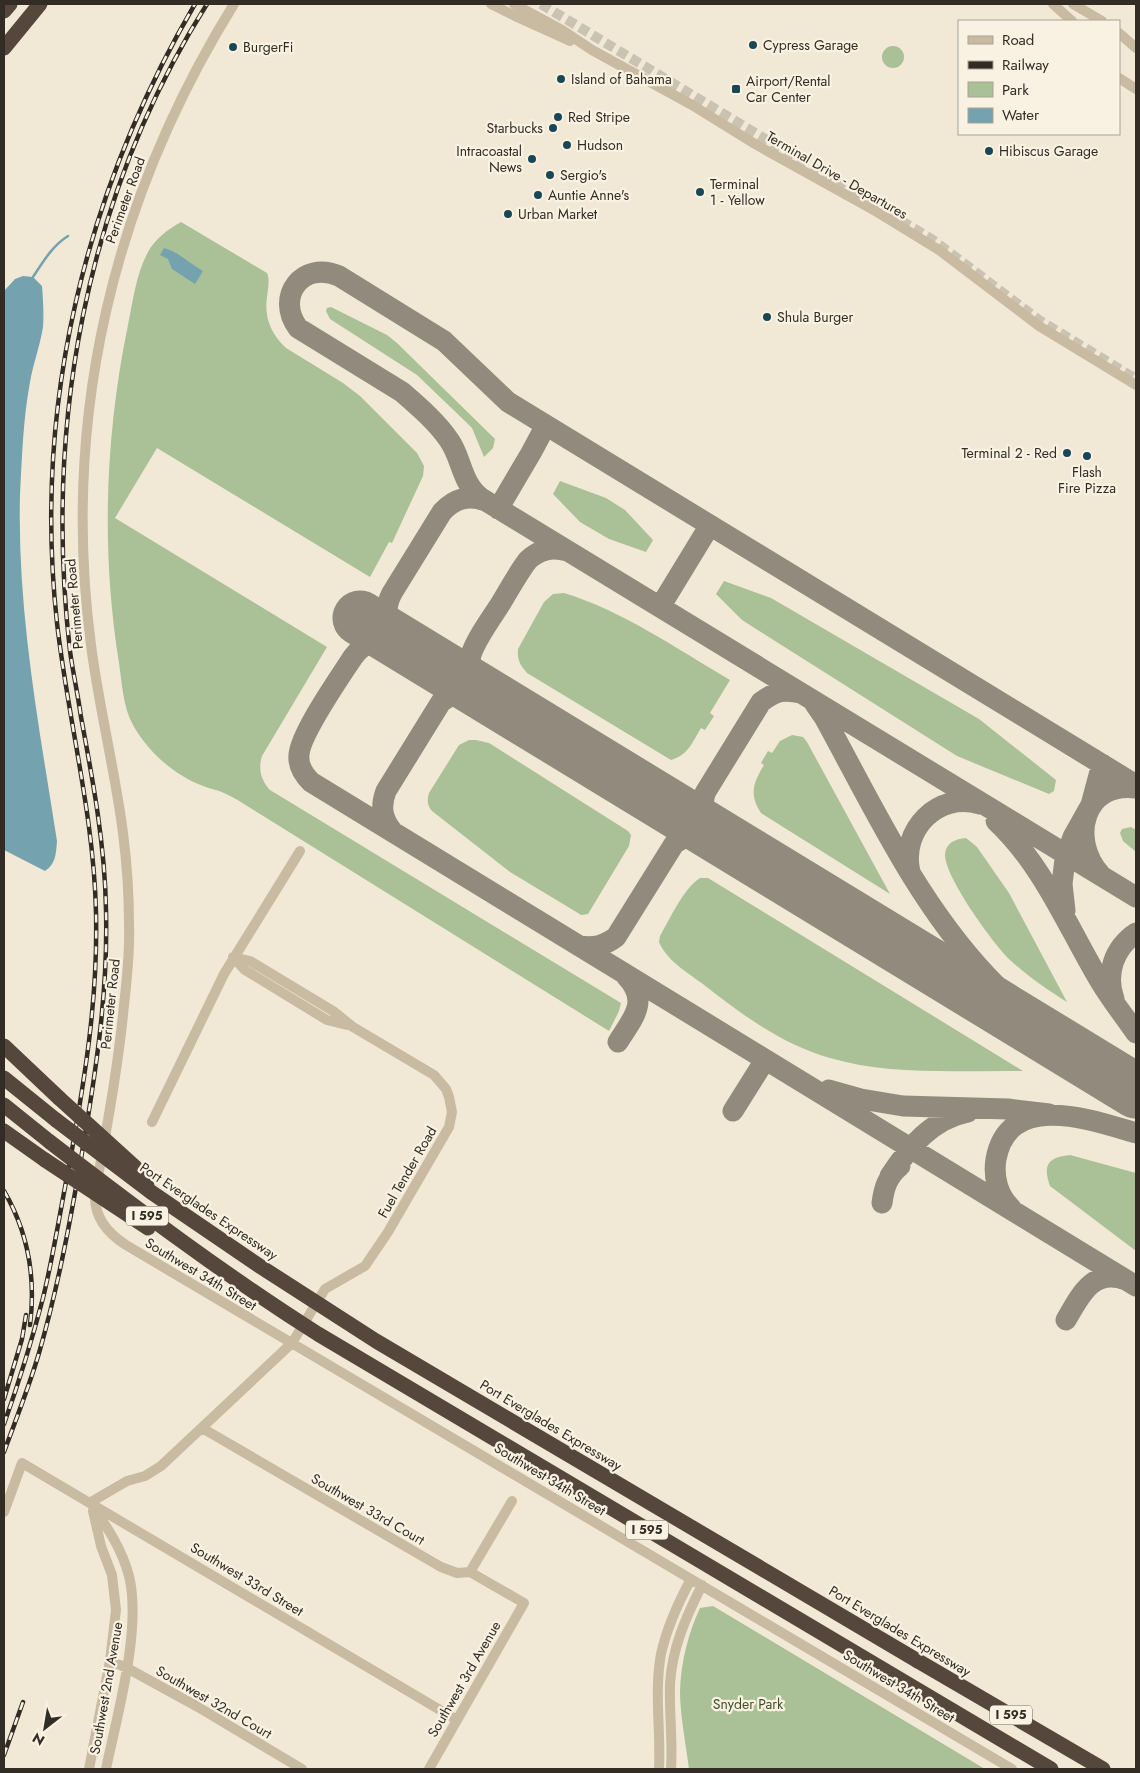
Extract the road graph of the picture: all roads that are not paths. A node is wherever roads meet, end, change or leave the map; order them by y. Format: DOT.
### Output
graph roads {
  1 [pos="10,4"];
  2 [pos="40,4"];
  3 [pos="234,4"];
  4 [pos="514,4"];
  5 [pos="1053,4"];
  6 [pos="1073,4"];
  7 [pos="495,6"];
  8 [pos="4,11"];
  9 [pos="1071,20"];
  10 [pos="1100,20"];
  11 [pos="1120,34"];
  12 [pos="4,48"];
  13 [pos="1136,48"];
  14 [pos="592,50"];
  15 [pos="1120,79"];
  16 [pos="1134,88"];
  17 [pos="1136,385"];
  18 [pos="300,851"];
  19 [pos="233,957"];
  20 [pos="4,1046"];
  21 [pos="4,1078"];
  22 [pos="4,1105"];
  23 [pos="152,1122"];
  24 [pos="4,1131"];
  25 [pos="151,1192"];
  26 [pos="103,1224"];
  27 [pos="245,1287"];
  28 [pos="292,1343"];
  29 [pos="202,1428"];
  30 [pos="512,1501"];
  31 [pos="90,1502"];
  32 [pos="4,1512"];
  33 [pos="470,1572"];
  34 [pos="691,1579"];
  35 [pos="702,1585"];
  36 [pos="524,1603"];
  37 [pos="110,1660"];
  38 [pos="127,1668"];
  39 [pos="457,1720"];
  40 [pos="89,1769"];
  41 [pos="106,1769"];
  42 [pos="302,1769"];
  43 [pos="429,1769"];
  44 [pos="659,1769"];
  45 [pos="671,1769"];
  46 [pos="1012,1769"];
  47 [pos="1050,1769"];
  48 [pos="1103,1769"];
  1 -- 8 [label="highway"];
  2 -- 12 [label="highway"];
  3 -- 26 [label="street, Perimeter Road"];
  4 -- 14 [label="street, Terminal Drive - Departures"];
  5 -- 9 [label="street"];
  6 -- 10 [label="street"];
  7 -- 14 [label="street"];
  11 -- 13 [label="street"];
  14 -- 17 [label="street, Terminal Drive - Departures"];
  15 -- 16 [label="street"];
  18 -- 19 [label="street"];
  19 -- 23 [label="street"];
  19 -- 28 [label="street, Fuel Tender Road"];
  20 -- 25 [label="highway, bridge"];
  21 -- 25 [label="highway, Port Everglades Expressway / I 595, bridge"];
  22 -- 27 [label="highway, I 595, bridge"];
  24 -- 27 [label="highway, bridge"];
  25 -- 48 [label="highway, Port Everglades Expressway / I 595, bridge"];
  26 -- 28 [label="street, Southwest 34th Street"];
  27 -- 47 [label="highway, I 595, bridge"];
  28 -- 29 [label="street"];
  28 -- 34 [label="street, Southwest 34th Street"];
  29 -- 31 [label="street"];
  29 -- 33 [label="street, Southwest 33rd Court"];
  30 -- 33 [label="street"];
  31 -- 32 [label="street, Southwest 33rd Street"];
  31 -- 37 [label="street, Southwest 2nd Avenue"];
  31 -- 38 [label="street, Southwest 2nd Avenue"];
  31 -- 39 [label="street, Southwest 33rd Street"];
  33 -- 36 [label="street, Southwest 33rd Court"];
  34 -- 35 [label="street, Southwest 34th Street"];
  34 -- 44 [label="street"];
  35 -- 45 [label="street"];
  35 -- 46 [label="street, Southwest 34th Street"];
  36 -- 39 [label="street, Southwest 3rd Avenue"];
  37 -- 38 [label="street, Southwest 32nd Court"];
  37 -- 40 [label="street, Southwest 2nd Avenue"];
  38 -- 41 [label="street, Southwest 2nd Avenue"];
  38 -- 42 [label="street, Southwest 32nd Court"];
  39 -- 43 [label="street, Southwest 3rd Avenue"];
}
